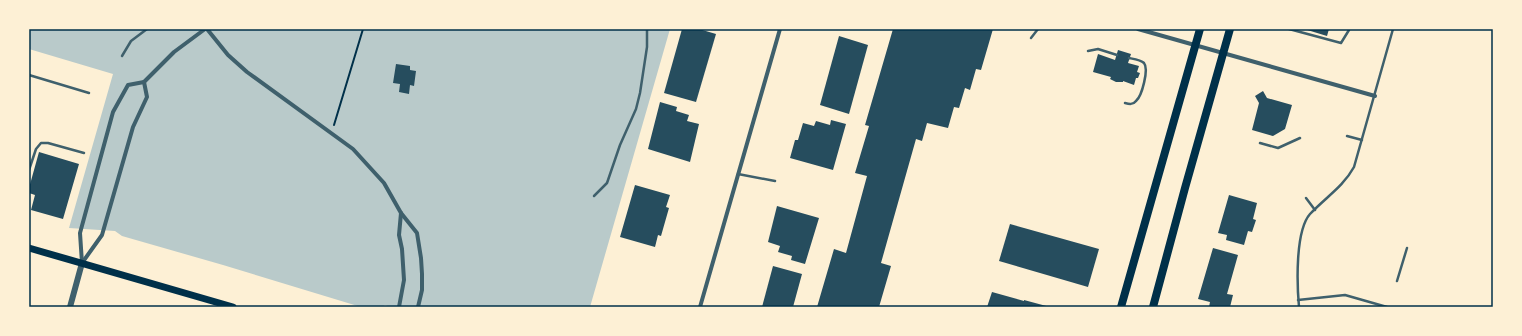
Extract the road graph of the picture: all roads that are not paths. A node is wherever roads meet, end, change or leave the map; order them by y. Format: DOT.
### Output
graph roads {
  1 [pos="147,29"];
  2 [pos="206,29"];
  3 [pos="648,29"];
  4 [pos="780,29"];
  5 [pos="1038,29"];
  6 [pos="1138,29"];
  7 [pos="1200,29"];
  8 [pos="1230,29"];
  9 [pos="1289,29"];
  10 [pos="1393,29"];
  11 [pos="1349,30"];
  12 [pos="1031,38"];
  13 [pos="1195,45"];
  14 [pos="1088,51"];
  15 [pos="1223,53"];
  16 [pos="1117,55"];
  17 [pos="122,56"];
  18 [pos="1129,58"];
  19 [pos="29,75"];
  20 [pos="144,82"];
  21 [pos="89,93"];
  22 [pos="1375,96"];
  23 [pos="1125,103"];
  24 [pos="1347,136"];
  25 [pos="1300,138"];
  26 [pos="1362,140"];
  27 [pos="1260,143"];
  28 [pos="84,153"];
  29 [pos="29,170"];
  30 [pos="738,174"];
  31 [pos="775,181"];
  32 [pos="594,196"];
  33 [pos="1306,198"];
  34 [pos="1315,210"];
  35 [pos="401,213"];
  36 [pos="29,248"];
  37 [pos="1407,248"];
  38 [pos="82,263"];
  39 [pos="1397,281"];
  40 [pos="1298,300"];
  41 [pos="70,307"];
  42 [pos="233,307"];
  43 [pos="399,307"];
  44 [pos="418,307"];
  45 [pos="700,307"];
  46 [pos="1121,307"];
  47 [pos="1153,307"];
  48 [pos="1299,307"];
  49 [pos="1387,307"];
  1 -- 17 [label="lane"];
  2 -- 20 [label="street"];
  2 -- 35 [label="street"];
  3 -- 32 [label="lane"];
  4 -- 30 [label="street"];
  5 -- 12 [label="lane"];
  6 -- 13 [label="street"];
  7 -- 13 [label="main road"];
  8 -- 15 [label="main road"];
  9 -- 11 [label="lane"];
  10 -- 22 [label="lane"];
  13 -- 15 [label="street"];
  13 -- 46 [label="main road"];
  14 -- 16 [label="lane"];
  15 -- 22 [label="street"];
  15 -- 47 [label="main road"];
  18 -- 23 [label="lane"];
  19 -- 21 [label="lane"];
  20 -- 38 [label="street"];
  20 -- 38 [label="street"];
  22 -- 26 [label="lane"];
  24 -- 26 [label="lane"];
  25 -- 27 [label="lane"];
  26 -- 34 [label="lane"];
  28 -- 29 [label="lane"];
  30 -- 31 [label="lane"];
  30 -- 45 [label="street"];
  33 -- 34 [label="lane"];
  34 -- 40 [label="lane"];
  35 -- 43 [label="street"];
  35 -- 44 [label="street"];
  36 -- 38 [label="main road"];
  37 -- 39 [label="lane"];
  38 -- 41 [label="street"];
  38 -- 42 [label="main road"];
  40 -- 48 [label="lane"];
  40 -- 49 [label="lane"];
}
